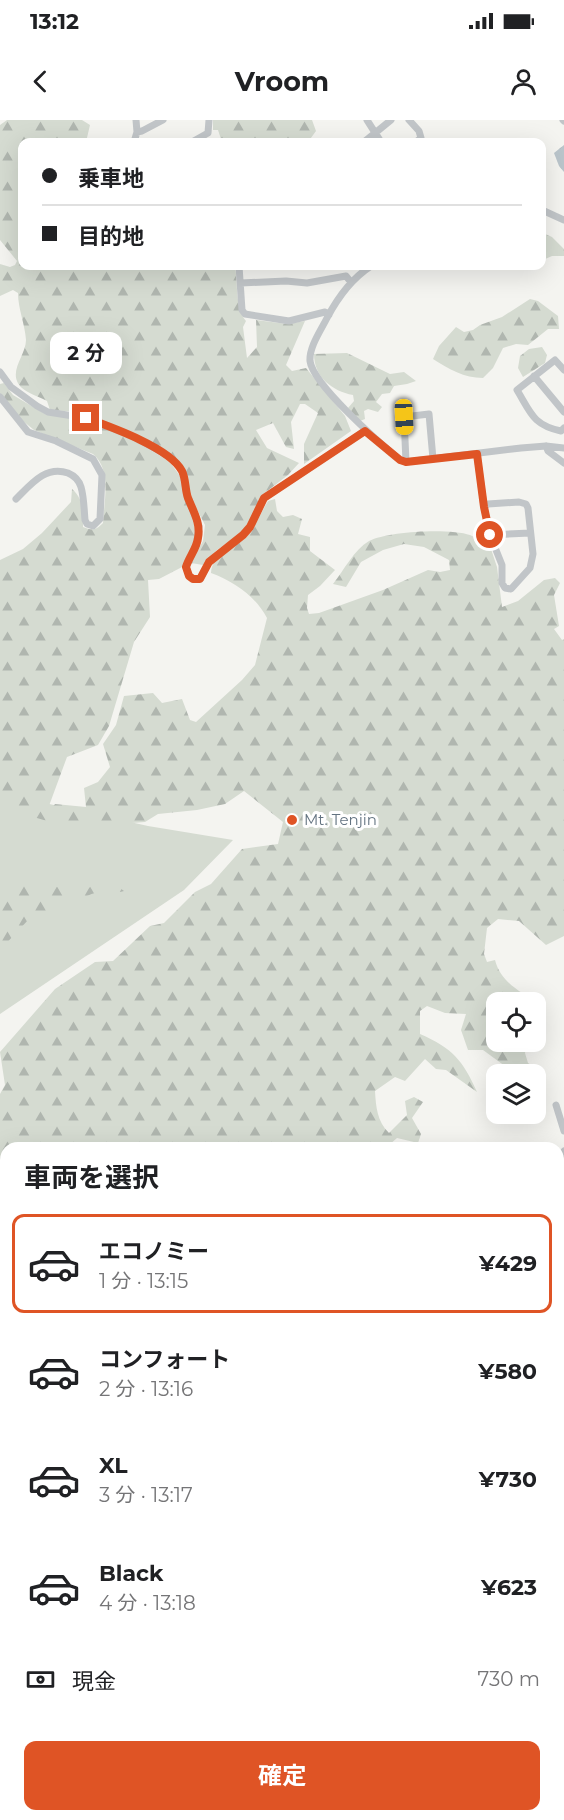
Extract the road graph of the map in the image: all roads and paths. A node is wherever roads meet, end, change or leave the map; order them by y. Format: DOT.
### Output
graph roads {
  1 [pos="136,120"];
  2 [pos="162,120"];
  3 [pos="208,120"];
  4 [pos="367,120"];
  5 [pos="391,120"];
  6 [pos="409,120"];
  7 [pos="137,132"];
  8 [pos="374,134"];
  9 [pos="135,138"];
  10 [pos="199,138"];
  11 [pos="369,138"];
  12 [pos="378,138"];
  13 [pos="421,138"];
  14 [pos="546,212"];
  15 [pos="564,220"];
  16 [pos="240,270"];
  17 [pos="365,270"];
  18 [pos="350,281"];
  19 [pos="242,283"];
  20 [pos="329,315"];
  21 [pos="564,370"];
  22 [pos="0,372"];
  23 [pos="534,376"];
  24 [pos="0,398"];
  25 [pos="564,412"];
  26 [pos="564,429"];
  27 [pos="365,431"];
  28 [pos="546,446"];
  29 [pos="564,448"];
  30 [pos="477,454"];
  31 [pos="433,459"];
  32 [pos="406,462"];
  33 [pos="564,463"];
  34 [pos="16,499"];
  35 [pos="484,507"];
  36 [pos="530,533"];
  37 [pos="490,535"];
  38 [pos="556,1105"];
  39 [pos="564,1131"];
  1 -- 7 [label="street"];
  2 -- 7 [label="street"];
  3 -- 10 [label="street"];
  4 -- 8 [label="street"];
  5 -- 8 [label="street"];
  6 -- 13 [label="street"];
  7 -- 9 [label="street"];
  8 -- 11 [label="street"];
  8 -- 12 [label="street"];
  14 -- 15 [label="street"];
  16 -- 19 [label="street"];
  17 -- 18 [label="street"];
  18 -- 19 [label="street"];
  18 -- 20 [label="street"];
  19 -- 20 [label="street"];
  20 -- 27 [label="street"];
  21 -- 23 [label="street"];
  22 -- 27 [label="street"];
  23 -- 25 [label="street"];
  23 -- 26 [label="street"];
  24 -- 34 [label="street"];
  27 -- 32 [label="street"];
  28 -- 29 [label="street"];
  28 -- 30 [label="street"];
  28 -- 33 [label="street"];
  30 -- 31 [label="street"];
  30 -- 35 [label="street"];
  31 -- 32 [label="street"];
  31 -- 32 [label="street"];
  35 -- 36 [label="street"];
  35 -- 37 [label="street"];
  36 -- 37 [label="street"];
  36 -- 37 [label="street"];
  38 -- 39 [label="street"];
}
